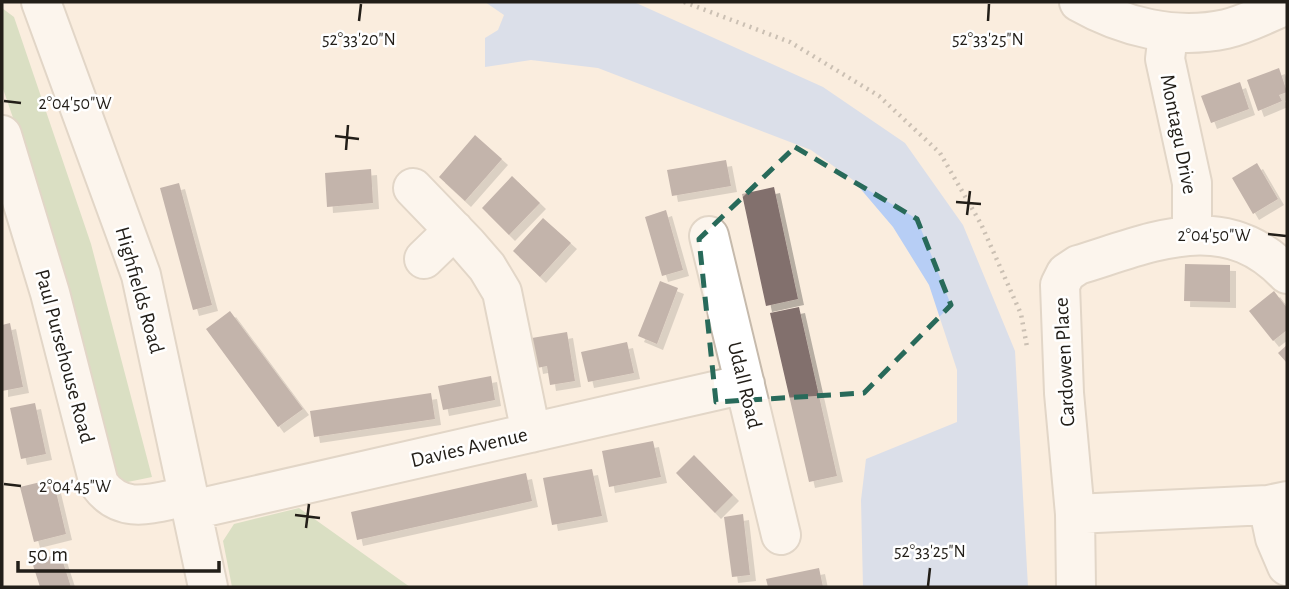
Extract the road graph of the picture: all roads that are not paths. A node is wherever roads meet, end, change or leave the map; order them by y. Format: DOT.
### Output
graph roads {
  1 [pos="41,2"];
  2 [pos="1079,2"];
  3 [pos="1287,5"];
  4 [pos="1168,34"];
  5 [pos="2,135"];
  6 [pos="413,188"];
  7 [pos="454,230"];
  8 [pos="1192,234"];
  9 [pos="709,236"];
  10 [pos="424,259"];
  11 [pos="1287,274"];
  12 [pos="745,384"];
  13 [pos="531,433"];
  14 [pos="190,503"];
  15 [pos="1278,503"];
  16 [pos="1075,514"];
  17 [pos="781,535"];
  18 [pos="1287,566"];
  19 [pos="208,587"];
  20 [pos="1076,587"];
  1 -- 14 [label="street, Highfields Road"];
  2 -- 4 [label="street"];
  3 -- 4 [label="street"];
  4 -- 8 [label="street, Montagu Drive"];
  5 -- 14 [label="street, Paul Pursehouse Road"];
  6 -- 7 [label="street"];
  7 -- 10 [label="street"];
  7 -- 13 [label="street"];
  8 -- 11 [label="street"];
  8 -- 16 [label="street, Cardowen Place"];
  9 -- 12 [label="street, Udall Road"];
  12 -- 13 [label="street, Davies Avenue"];
  12 -- 17 [label="street, Udall Road"];
  13 -- 14 [label="street, Davies Avenue"];
  14 -- 19 [label="street, Highfields Road"];
  15 -- 16 [label="street"];
  15 -- 18 [label="street"];
  16 -- 20 [label="street, Cardowen Place"];
}
